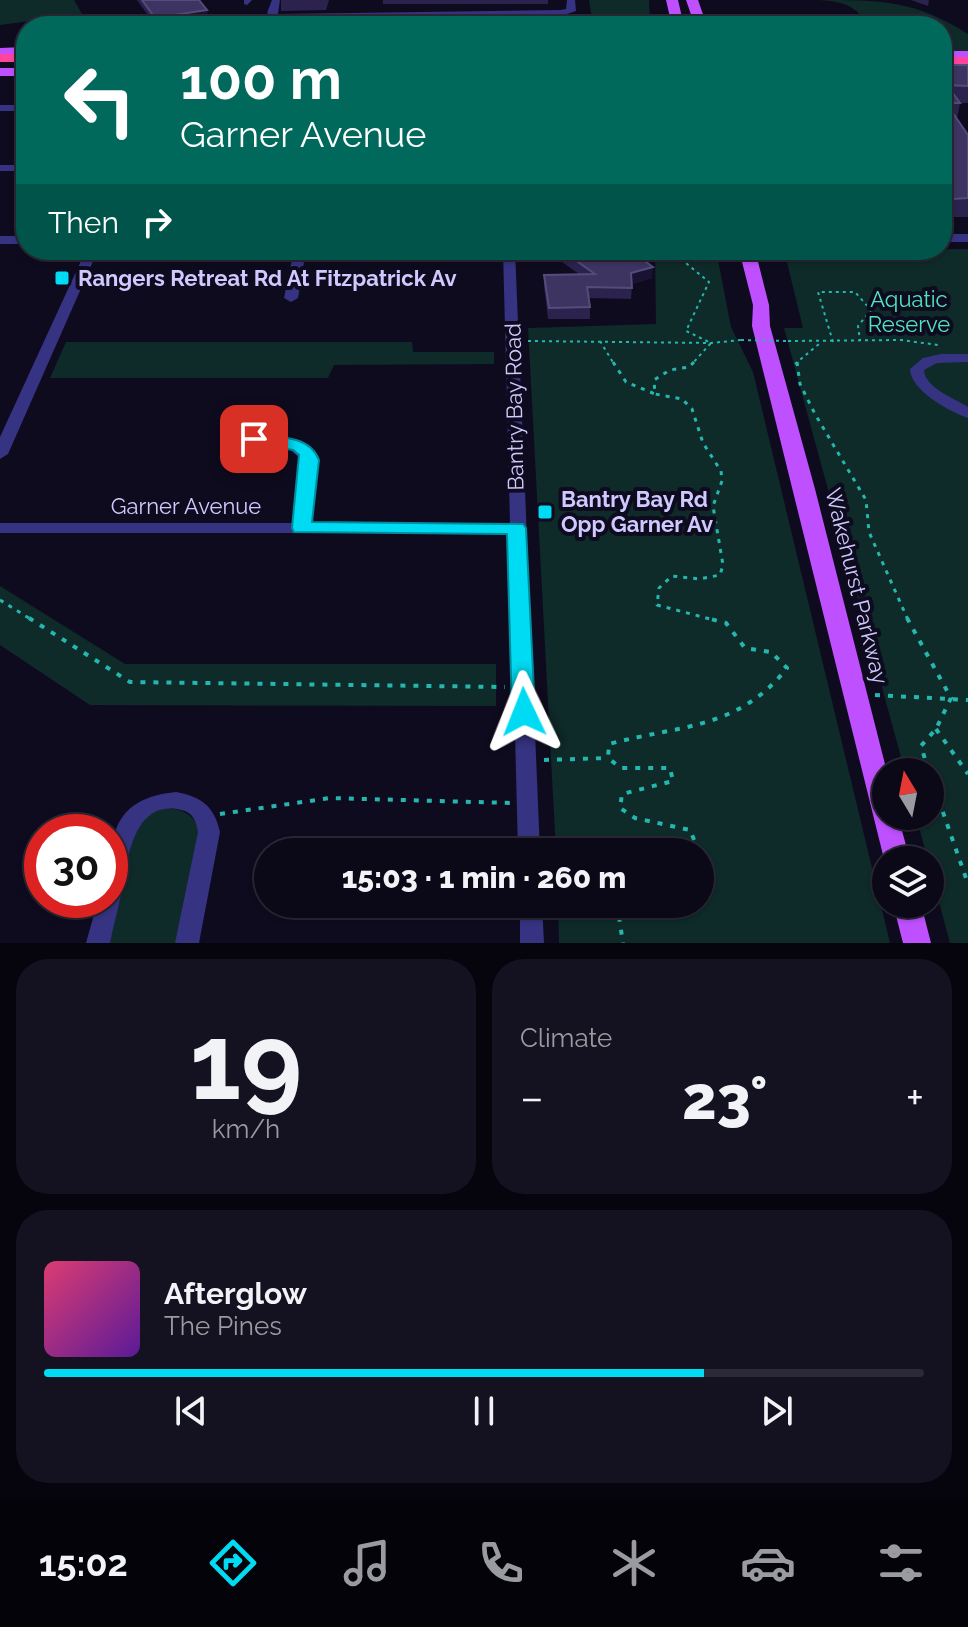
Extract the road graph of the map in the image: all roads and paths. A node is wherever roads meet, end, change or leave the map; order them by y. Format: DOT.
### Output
graph roads {
  1 [pos="571,0"];
  2 [pos="417,6"];
  3 [pos="543,9"];
  4 [pos="366,10"];
  5 [pos="352,16"];
  6 [pos="87,260"];
  7 [pos="298,260"];
  8 [pos="509,260"];
  9 [pos="682,260"];
  10 [pos="746,260"];
  11 [pos="291,298"];
  12 [pos="751,333"];
  13 [pos="860,340"];
  14 [pos="512,341"];
  15 [pos="600,341"];
  16 [pos="833,342"];
  17 [pos="711,343"];
  18 [pos="819,344"];
  19 [pos="943,346"];
  20 [pos="968,358"];
  21 [pos="655,394"];
  22 [pos="968,413"];
  23 [pos="254,439"];
  24 [pos="0,454"];
  25 [pos="0,528"];
  26 [pos="301,528"];
  27 [pos="517,528"];
  28 [pos="0,600"];
  29 [pos="523,688"];
  30 [pos="855,695"];
  31 [pos="951,698"];
  32 [pos="968,700"];
  33 [pos="936,729"];
  34 [pos="608,758"];
  35 [pos="925,758"];
  36 [pos="525,761"];
  37 [pos="968,774"];
  38 [pos="527,804"];
  39 [pos="204,812"];
  40 [pos="944,815"];
  41 [pos="128,829"];
  42 [pos="528,838"];
  43 [pos="693,838"];
  44 [pos="893,846"];
  45 [pos="968,884"];
  46 [pos="104,918"];
  47 [pos="531,918"];
  48 [pos="619,918"];
  49 [pos="911,918"];
  50 [pos="98,943"];
  51 [pos="187,943"];
  52 [pos="532,943"];
  53 [pos="623,943"];
  54 [pos="917,943"];
  1 -- 4 [label="street"];
  2 -- 4 [label="street"];
  3 -- 4 [label="street"];
  4 -- 5 [label="street"];
  6 -- 24 [label="street"];
  7 -- 11 [label="street"];
  8 -- 14 [label="street, Bantry Bay Road"];
  9 -- 17 [label="path"];
  10 -- 12 [label="main road, Wakehurst Parkway"];
  12 -- 17 [label="path"];
  12 -- 18 [label="path, bridge"];
  12 -- 30 [label="main road, Wakehurst Parkway"];
  13 -- 16 [label="path"];
  13 -- 16 [label="path"];
  13 -- 19 [label="path"];
  14 -- 15 [label="path"];
  14 -- 27 [label="street, Bantry Bay Road"];
  15 -- 17 [label="path"];
  15 -- 21 [label="path"];
  16 -- 18 [label="path"];
  17 -- 21 [label="path"];
  18 -- 31 [label="path"];
  20 -- 22 [label="street"];
  21 -- 34 [label="path"];
  23 -- 26 [label="street"];
  25 -- 26 [label="street, Garner Avenue"];
  26 -- 27 [label="street, Garner Avenue"];
  27 -- 29 [label="street, Bantry Bay Road"];
  28 -- 29 [label="path"];
  29 -- 36 [label="street, Bantry Bay Road"];
  30 -- 31 [label="path"];
  30 -- 44 [label="main road, Wakehurst Parkway"];
  31 -- 32 [label="path"];
  31 -- 33 [label="path"];
  33 -- 35 [label="path"];
  33 -- 37 [label="path"];
  34 -- 36 [label="path"];
  34 -- 43 [label="path"];
  36 -- 38 [label="street, Bantry Bay Road"];
  38 -- 39 [label="path"];
  38 -- 42 [label="street, Bantry Bay Road"];
  39 -- 41 [label="street"];
  39 -- 51 [label="street"];
  40 -- 45 [label="path"];
  46 -- 50 [label="street"];
  47 -- 52 [label="street"];
  48 -- 53 [label="path"];
  49 -- 54 [label="main road"];
}
